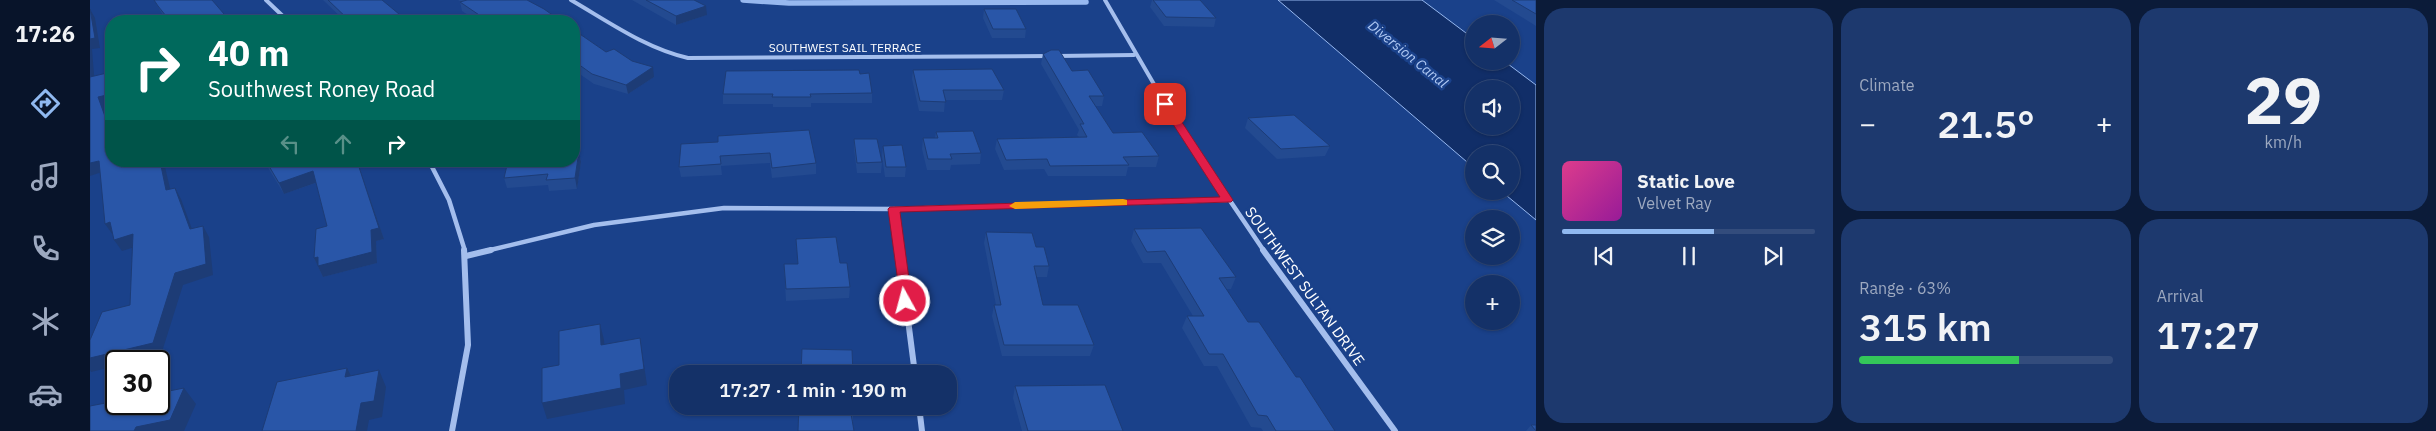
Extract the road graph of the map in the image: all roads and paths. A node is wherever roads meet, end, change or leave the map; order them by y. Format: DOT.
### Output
graph roads {
  1 [pos="266,0"];
  2 [pos="571,0"];
  3 [pos="1105,0"];
  4 [pos="282,15"];
  5 [pos="1134,56"];
  6 [pos="432,167"];
  7 [pos="1227,200"];
  8 [pos="894,209"];
  9 [pos="466,256"];
  10 [pos="914,365"];
  11 [pos="920,415"];
  12 [pos="452,431"];
  13 [pos="922,431"];
  14 [pos="1395,431"];
  1 -- 4 [label="street"];
  2 -- 5 [label="street, SOUTHWEST SAIL TERRACE"];
  3 -- 5 [label="street, SOUTHWEST SULTAN DRIVE"];
  5 -- 7 [label="street, SOUTHWEST SULTAN DRIVE"];
  6 -- 9 [label="street"];
  7 -- 8 [label="street"];
  7 -- 14 [label="street, SOUTHWEST SULTAN DRIVE"];
  8 -- 9 [label="street"];
  8 -- 10 [label="street"];
  9 -- 12 [label="street"];
  11 -- 13 [label="street"];
}
